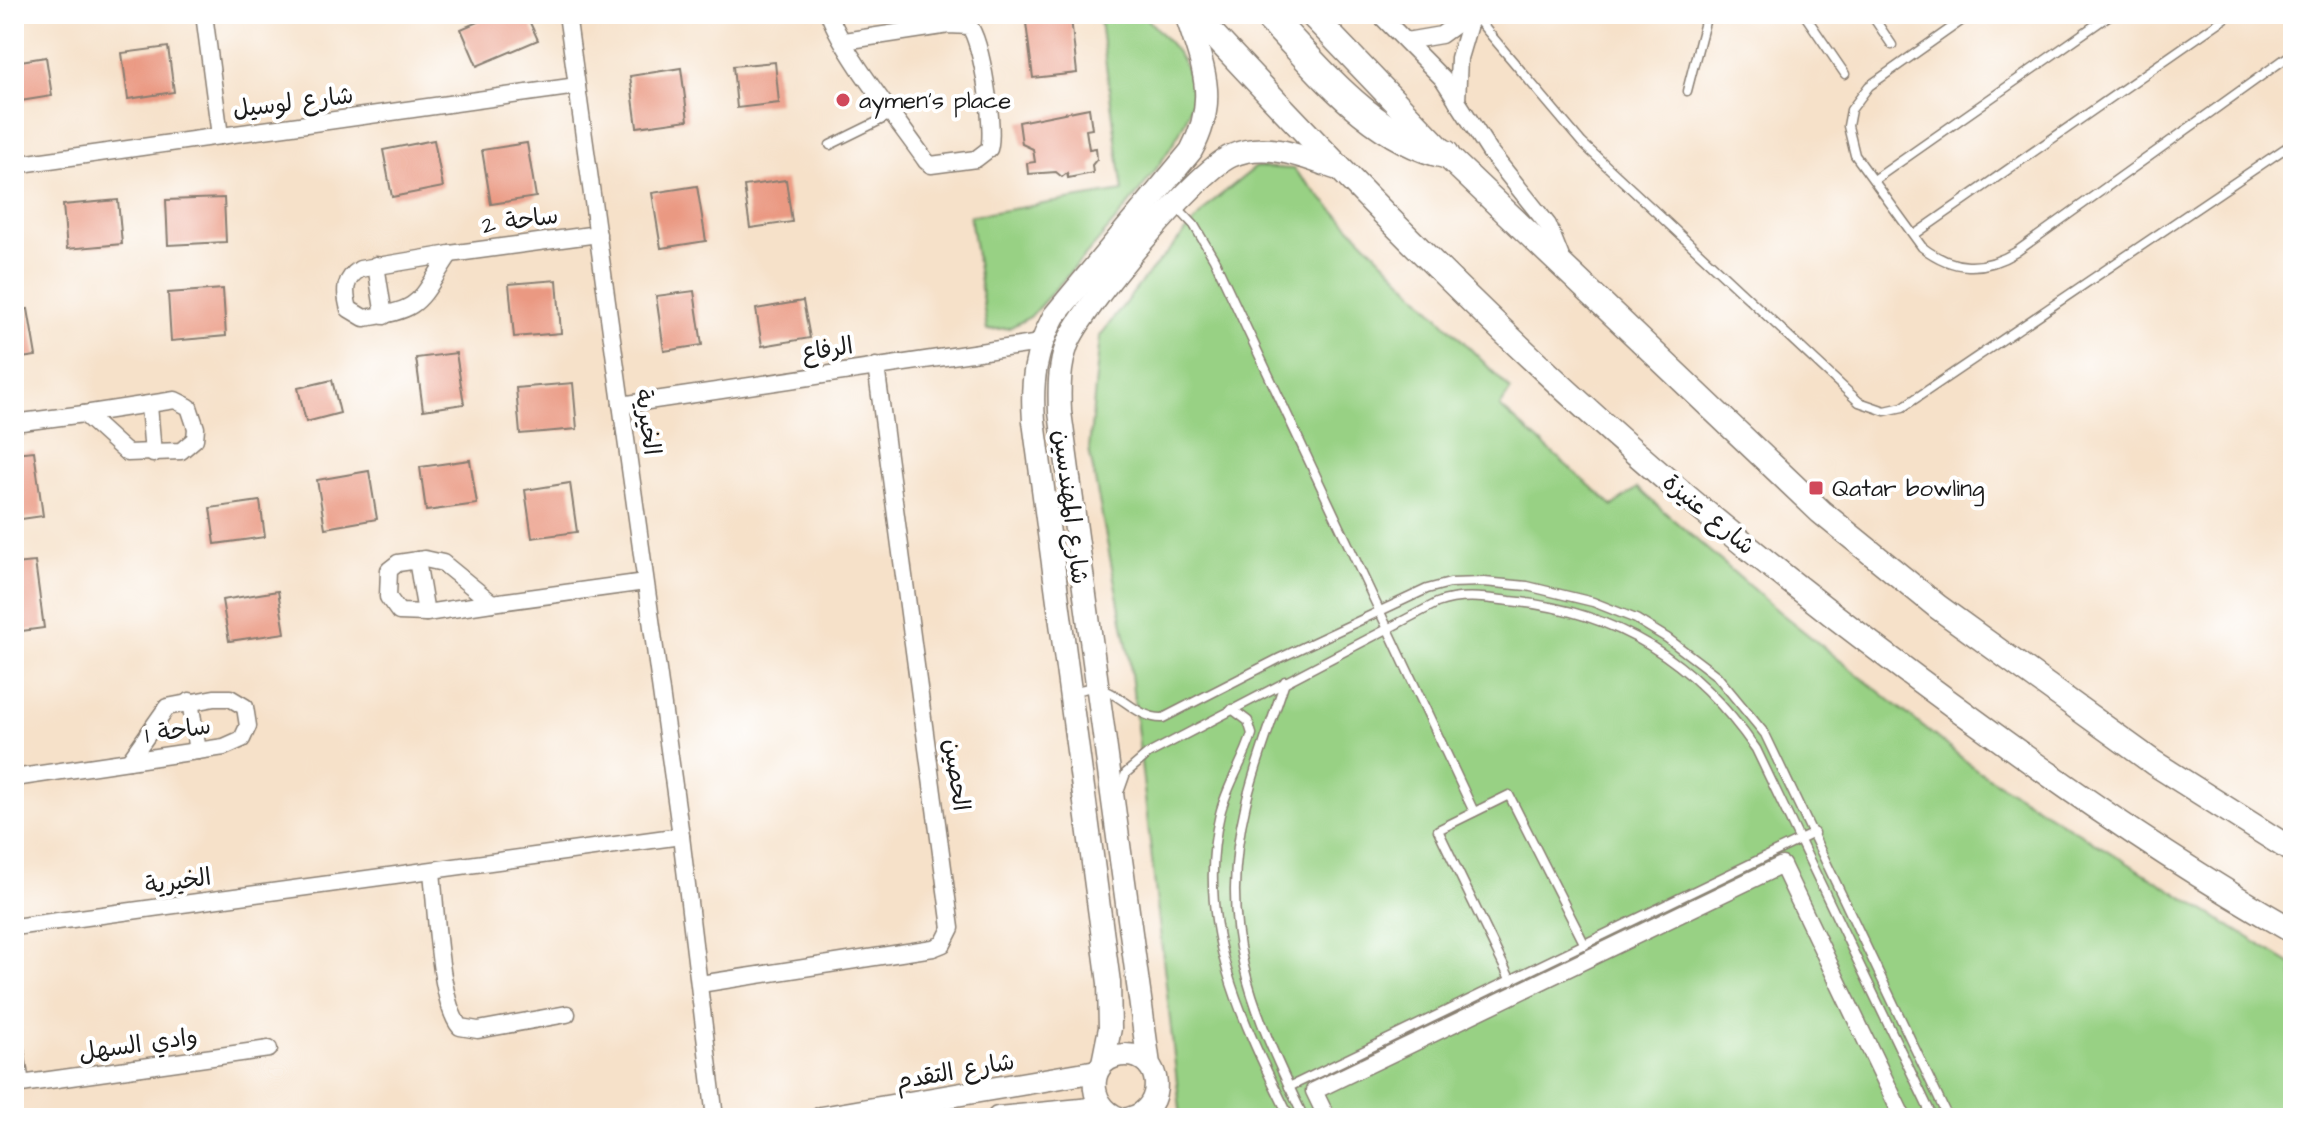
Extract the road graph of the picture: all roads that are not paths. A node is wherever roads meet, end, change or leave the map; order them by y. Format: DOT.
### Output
graph roads {
  1 [pos="204,14"];
  2 [pos="567,14"];
  3 [pos="829,14"];
  4 [pos="1186,14"];
  5 [pos="1194,14"];
  6 [pos="1266,14"];
  7 [pos="1311,14"];
  8 [pos="1379,14"];
  9 [pos="1472,14"];
  10 [pos="1707,14"];
  11 [pos="1804,14"];
  12 [pos="1871,14"];
  13 [pos="1971,14"];
  14 [pos="2111,14"];
  15 [pos="2231,14"];
  16 [pos="844,41"];
  17 [pos="1406,41"];
  18 [pos="1892,45"];
  19 [pos="2293,53"];
  20 [pos="1845,74"];
  21 [pos="577,86"];
  22 [pos="1687,91"];
  23 [pos="1457,101"];
  24 [pos="893,113"];
  25 [pos="220,136"];
  26 [pos="2293,143"];
  27 [pos="830,145"];
  28 [pos="1445,154"];
  29 [pos="14,165"];
  30 [pos="1338,169"];
  31 [pos="1874,180"];
  32 [pos="1175,206"];
  33 [pos="598,234"];
  34 [pos="1914,235"];
  35 [pos="450,254"];
  36 [pos="376,265"];
  37 [pos="1565,271"];
  38 [pos="384,316"];
  39 [pos="1040,343"];
  40 [pos="876,366"];
  41 [pos="149,405"];
  42 [pos="621,405"];
  43 [pos="84,414"];
  44 [pos="14,423"];
  45 [pos="153,454"];
  46 [pos="417,560"];
  47 [pos="645,582"];
  48 [pos="492,603"];
  49 [pos="1380,612"];
  50 [pos="426,613"];
  51 [pos="1387,627"];
  52 [pos="1285,681"];
  53 [pos="1099,687"];
  54 [pos="1069,696"];
  55 [pos="190,701"];
  56 [pos="1232,709"];
  57 [pos="198,751"];
  58 [pos="129,761"];
  59 [pos="14,778"];
  60 [pos="1115,811"];
  61 [pos="1474,812"];
  62 [pos="1814,833"];
  63 [pos="681,836"];
  64 [pos="1802,840"];
  65 [pos="2293,851"];
  66 [pos="432,872"];
  67 [pos="2260,912"];
  68 [pos="14,927"];
  69 [pos="2293,931"];
  70 [pos="1585,945"];
  71 [pos="2293,946"];
  72 [pos="1511,981"];
  73 [pos="700,984"];
  74 [pos="567,1014"];
  75 [pos="14,1038"];
  76 [pos="269,1049"];
  77 [pos="1149,1065"];
  78 [pos="1100,1067"];
  79 [pos="17,1085"];
  80 [pos="1289,1087"];
  81 [pos="1154,1110"];
  82 [pos="921,1111"];
  83 [pos="1114,1115"];
  84 [pos="1011,1117"];
  85 [pos="715,1118"];
  86 [pos="821,1118"];
  87 [pos="1290,1118"];
  88 [pos="1304,1118"];
  89 [pos="1327,1118"];
  90 [pos="1903,1118"];
  91 [pos="1933,1118"];
  92 [pos="1948,1118"];
  1 -- 25 [label="street"];
  2 -- 21 [label="street, الخيرية"];
  3 -- 16 [label="street"];
  4 -- 39 [label="street, شارع المهندسين"];
  5 -- 30 [label="main road, شارع عنيزة"];
  6 -- 28 [label="highway"];
  7 -- 28 [label="main road"];
  8 -- 17 [label="street"];
  9 -- 17 [label="street"];
  9 -- 23 [label="street"];
  9 -- 26 [label="lane"];
  10 -- 22 [label="lane"];
  11 -- 20 [label="lane"];
  12 -- 18 [label="lane"];
  13 -- 31 [label="lane"];
  14 -- 31 [label="lane"];
  15 -- 34 [label="lane"];
  16 -- 24 [label="street"];
  16 -- 24 [label="street"];
  17 -- 23 [label="street"];
  19 -- 34 [label="lane"];
  21 -- 25 [label="street, شارع لوسيل"];
  21 -- 33 [label="street, الخيرية"];
  23 -- 37 [label="street"];
  24 -- 27 [label="lane"];
  25 -- 29 [label="street, شارع لوسيل"];
  28 -- 37 [label="main road"];
  30 -- 32 [label="street, شارع المهندسين"];
  30 -- 67 [label="main road, شارع عنيزة"];
  31 -- 34 [label="lane"];
  32 -- 49 [label="lane"];
  32 -- 53 [label="street, شارع المهندسين"];
  33 -- 35 [label="street, ساحة 2"];
  33 -- 42 [label="street, الخيرية"];
  35 -- 36 [label="street, ساحة 2"];
  35 -- 38 [label="street"];
  36 -- 38 [label="street"];
  36 -- 38 [label="street"];
  37 -- 65 [label="main road"];
  39 -- 40 [label="street, الرفاع"];
  39 -- 54 [label="street, شارع المهندسين"];
  40 -- 42 [label="street, الرفاع"];
  40 -- 73 [label="street, الحصين"];
  41 -- 43 [label="street"];
  41 -- 45 [label="street"];
  41 -- 45 [label="street"];
  42 -- 47 [label="street, الخيرية"];
  43 -- 44 [label="street"];
  43 -- 45 [label="street"];
  46 -- 48 [label="street"];
  46 -- 50 [label="street"];
  46 -- 50 [label="street"];
  47 -- 48 [label="street"];
  47 -- 63 [label="street, الخيرية"];
  48 -- 50 [label="street"];
  49 -- 51 [label="lane"];
  49 -- 53 [label="lane"];
  49 -- 62 [label="lane"];
  51 -- 52 [label="lane"];
  51 -- 61 [label="lane"];
  51 -- 64 [label="lane"];
  52 -- 56 [label="lane"];
  52 -- 80 [label="lane"];
  53 -- 54 [label="lane"];
  53 -- 60 [label="street, شارع المهندسين"];
  54 -- 78 [label="street, شارع المهندسين"];
  55 -- 57 [label="street"];
  55 -- 57 [label="street, ساحة 1"];
  55 -- 58 [label="street, ساحة 1"];
  56 -- 60 [label="lane"];
  56 -- 87 [label="lane"];
  57 -- 58 [label="street, ساحة 1"];
  58 -- 59 [label="street, ساحة 1"];
  60 -- 77 [label="street, شارع المهندسين"];
  61 -- 70 [label="lane"];
  61 -- 72 [label="lane"];
  62 -- 64 [label="lane"];
  62 -- 92 [label="lane"];
  63 -- 66 [label="street, الخيرية"];
  63 -- 73 [label="street, الخيرية"];
  64 -- 70 [label="lane"];
  64 -- 91 [label="lane"];
  66 -- 68 [label="street, الخيرية"];
  66 -- 74 [label="street"];
  67 -- 69 [label="main road, شارع عنيزة"];
  67 -- 71 [label="main road"];
  70 -- 72 [label="lane"];
  72 -- 80 [label="lane"];
  73 -- 85 [label="street, الخيرية"];
  75 -- 79 [label="street"];
  76 -- 79 [label="street, وادي السهل"];
  77 -- 78 [label="street"];
  77 -- 81 [label="street"];
  78 -- 82 [label="street, شارع التقدم"];
  78 -- 83 [label="street"];
  80 -- 88 [label="lane"];
  81 -- 83 [label="street"];
  82 -- 86 [label="street, شارع التقدم"];
  83 -- 84 [label="street"];
  89 -- 90 [label="street"];
}
